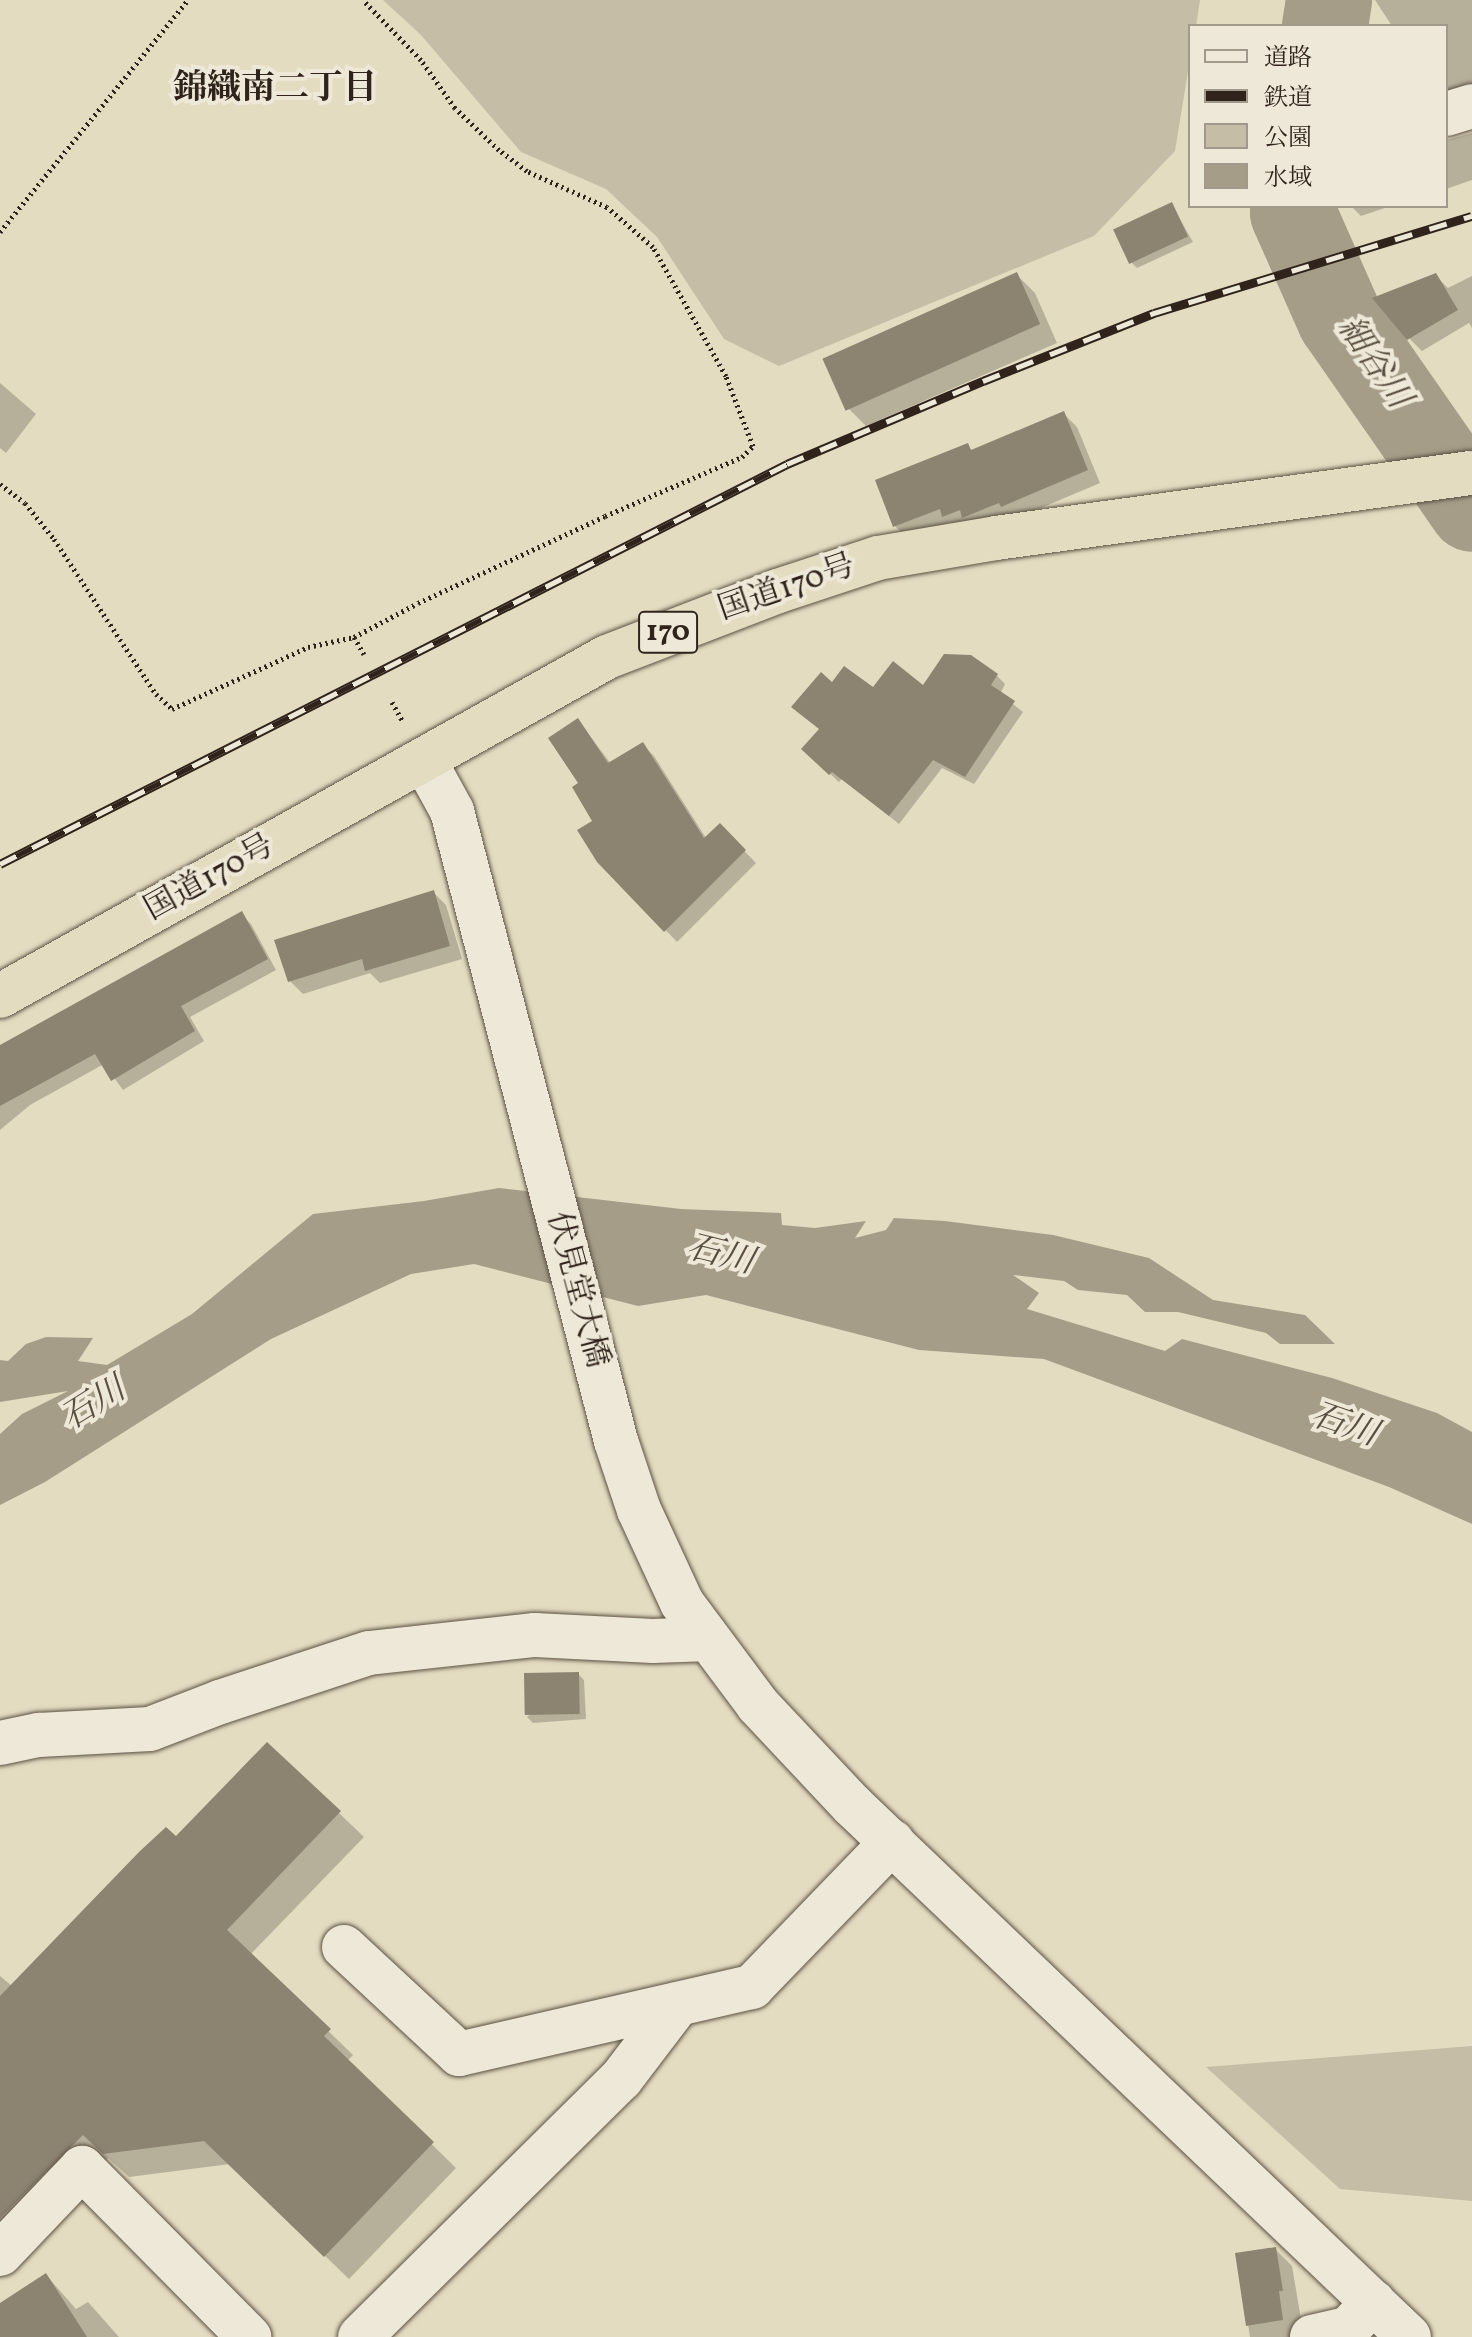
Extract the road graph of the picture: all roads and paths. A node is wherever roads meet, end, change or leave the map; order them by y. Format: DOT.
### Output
graph roads {
  1 [pos="188,0"];
  2 [pos="363,0"];
  3 [pos="1472,106"];
  4 [pos="1448,113"];
  5 [pos="0,232"];
  6 [pos="1472,473"];
  7 [pos="0,484"];
  8 [pos="354,637"];
  9 [pos="364,654"];
  10 [pos="424,760"];
  11 [pos="0,996"];
  12 [pos="708,1639"];
  13 [pos="0,1743"];
  14 [pos="892,1842"];
  15 [pos="344,1947"];
  16 [pos="678,2004"];
  17 [pos="0,2254"];
  18 [pos="1373,2302"];
  19 [pos="249,2337"];
  20 [pos="360,2337"];
  21 [pos="1312,2337"];
  22 [pos="1409,2337"];
  1 -- 5 [label="path"];
  2 -- 8 [label="path"];
  3 -- 4 [label="street"];
  6 -- 10 [label="highway, 国道170号 / 170"];
  7 -- 8 [label="path"];
  8 -- 9 [label="path"];
  10 -- 11 [label="highway, 国道170号 / 170"];
  10 -- 12 [label="street, 伏見堂大橋"];
  12 -- 13 [label="street"];
  12 -- 14 [label="street, 伏見堂大橋"];
  14 -- 16 [label="street"];
  14 -- 18 [label="street, 伏見堂大橋"];
  15 -- 16 [label="street"];
  16 -- 20 [label="street"];
  17 -- 19 [label="street"];
  18 -- 21 [label="street"];
  18 -- 22 [label="street, 伏見堂大橋"];
}
